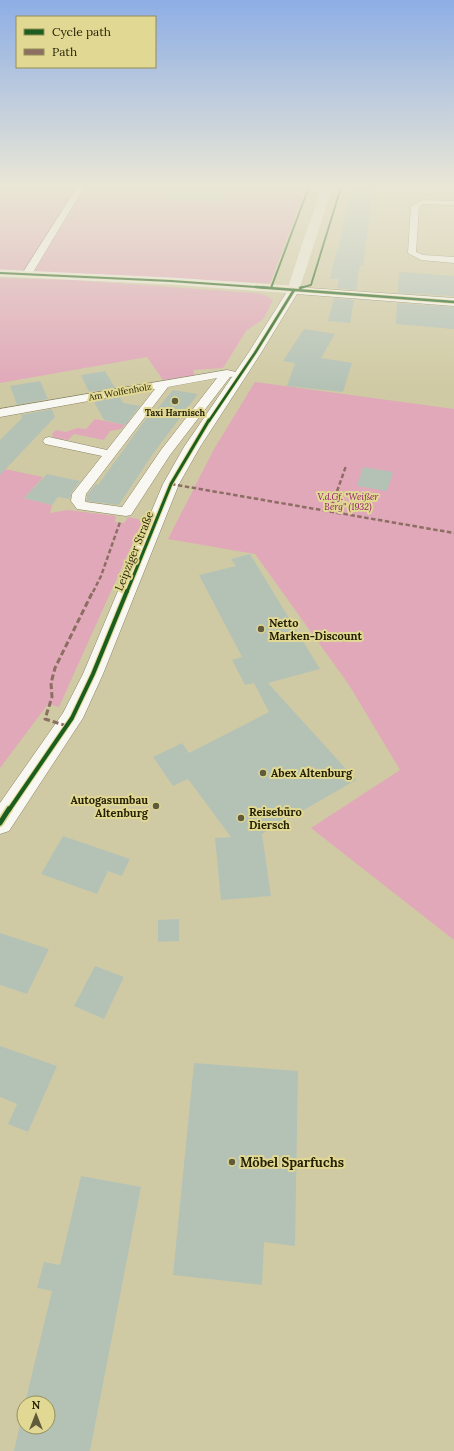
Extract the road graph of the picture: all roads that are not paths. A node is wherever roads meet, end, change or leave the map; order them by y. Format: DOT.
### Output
graph roads {
  1 [pos="41,252"];
  2 [pos="306,252"];
  3 [pos="412,252"];
  4 [pos="454,260"];
  5 [pos="0,273"];
  6 [pos="27,274"];
  7 [pos="294,290"];
  8 [pos="454,302"];
  9 [pos="233,374"];
  10 [pos="164,385"];
  11 [pos="0,413"];
  12 [pos="49,441"];
  13 [pos="110,454"];
  14 [pos="0,824"];
  1 -- 6 [label="street"];
  2 -- 7 [label="main road, Leipziger Straße"];
  3 -- 4 [label="street"];
  5 -- 6 [label="main road"];
  6 -- 7 [label="main road"];
  7 -- 8 [label="street"];
  7 -- 9 [label="street, Leipziger Straße"];
  9 -- 10 [label="street, Am Wolfenholz"];
  9 -- 13 [label="street, Leipziger Straße"];
  9 -- 14 [label="street, Leipziger Straße"];
  10 -- 11 [label="street, Am Wolfenholz"];
  10 -- 13 [label="street, Leipziger Straße"];
  12 -- 13 [label="street"];
}
